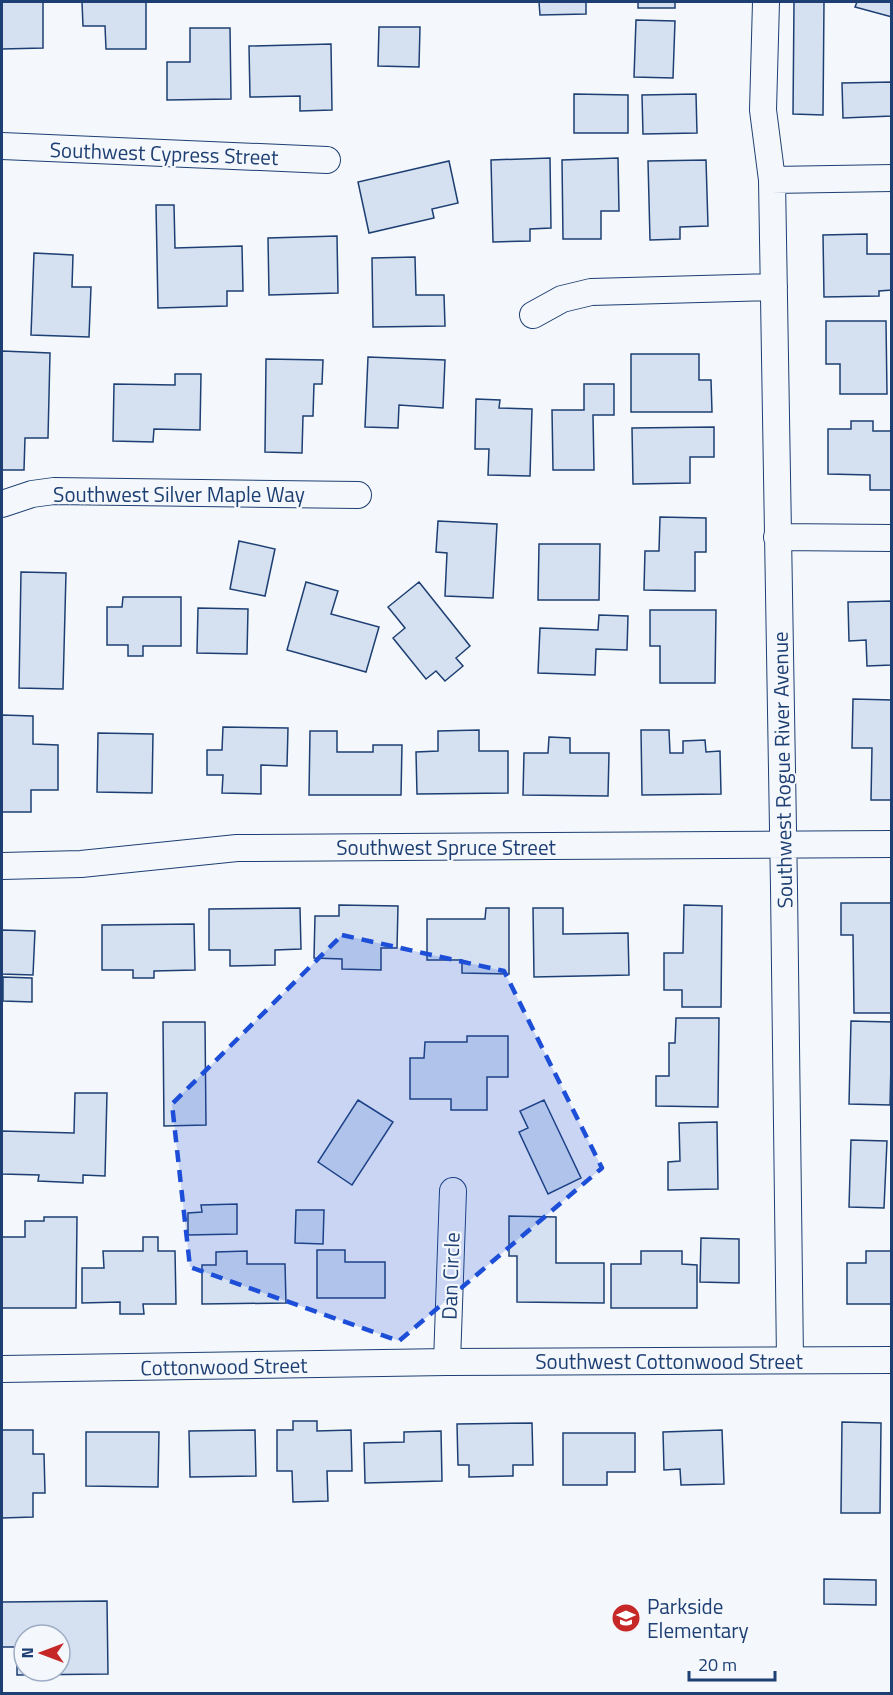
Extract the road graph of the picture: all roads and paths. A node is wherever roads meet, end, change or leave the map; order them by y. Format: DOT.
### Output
graph roads {
  1 [pos="766,2"];
  2 [pos="2,146"];
  3 [pos="327,160"];
  4 [pos="891,178"];
  5 [pos="772,180"];
  6 [pos="774,287"];
  7 [pos="533,315"];
  8 [pos="358,495"];
  9 [pos="2,504"];
  10 [pos="777,537"];
  11 [pos="891,538"];
  12 [pos="783,844"];
  13 [pos="891,844"];
  14 [pos="2,866"];
  15 [pos="453,1191"];
  16 [pos="790,1360"];
  17 [pos="891,1360"];
  18 [pos="447,1362"];
  19 [pos="2,1369"];
  1 -- 5 [label="street, Southwest Rogue River Avenue"];
  2 -- 3 [label="street, Southwest Cypress Street"];
  4 -- 5 [label="street"];
  5 -- 6 [label="street, Southwest Rogue River Avenue"];
  6 -- 7 [label="street"];
  6 -- 10 [label="street, Southwest Rogue River Avenue"];
  8 -- 9 [label="street, Southwest Silver Maple Way"];
  10 -- 11 [label="street"];
  10 -- 12 [label="street, Southwest Rogue River Avenue"];
  12 -- 13 [label="street, Southwest Spruce Street"];
  12 -- 14 [label="street, Southwest Spruce Street"];
  12 -- 16 [label="street, Southwest Rogue River Avenue"];
  15 -- 18 [label="street, Dan Circle"];
  16 -- 17 [label="street, Southwest Cottonwood Street"];
  16 -- 18 [label="street, Southwest Cottonwood Street"];
  18 -- 19 [label="street, Cottonwood Street"];
}
